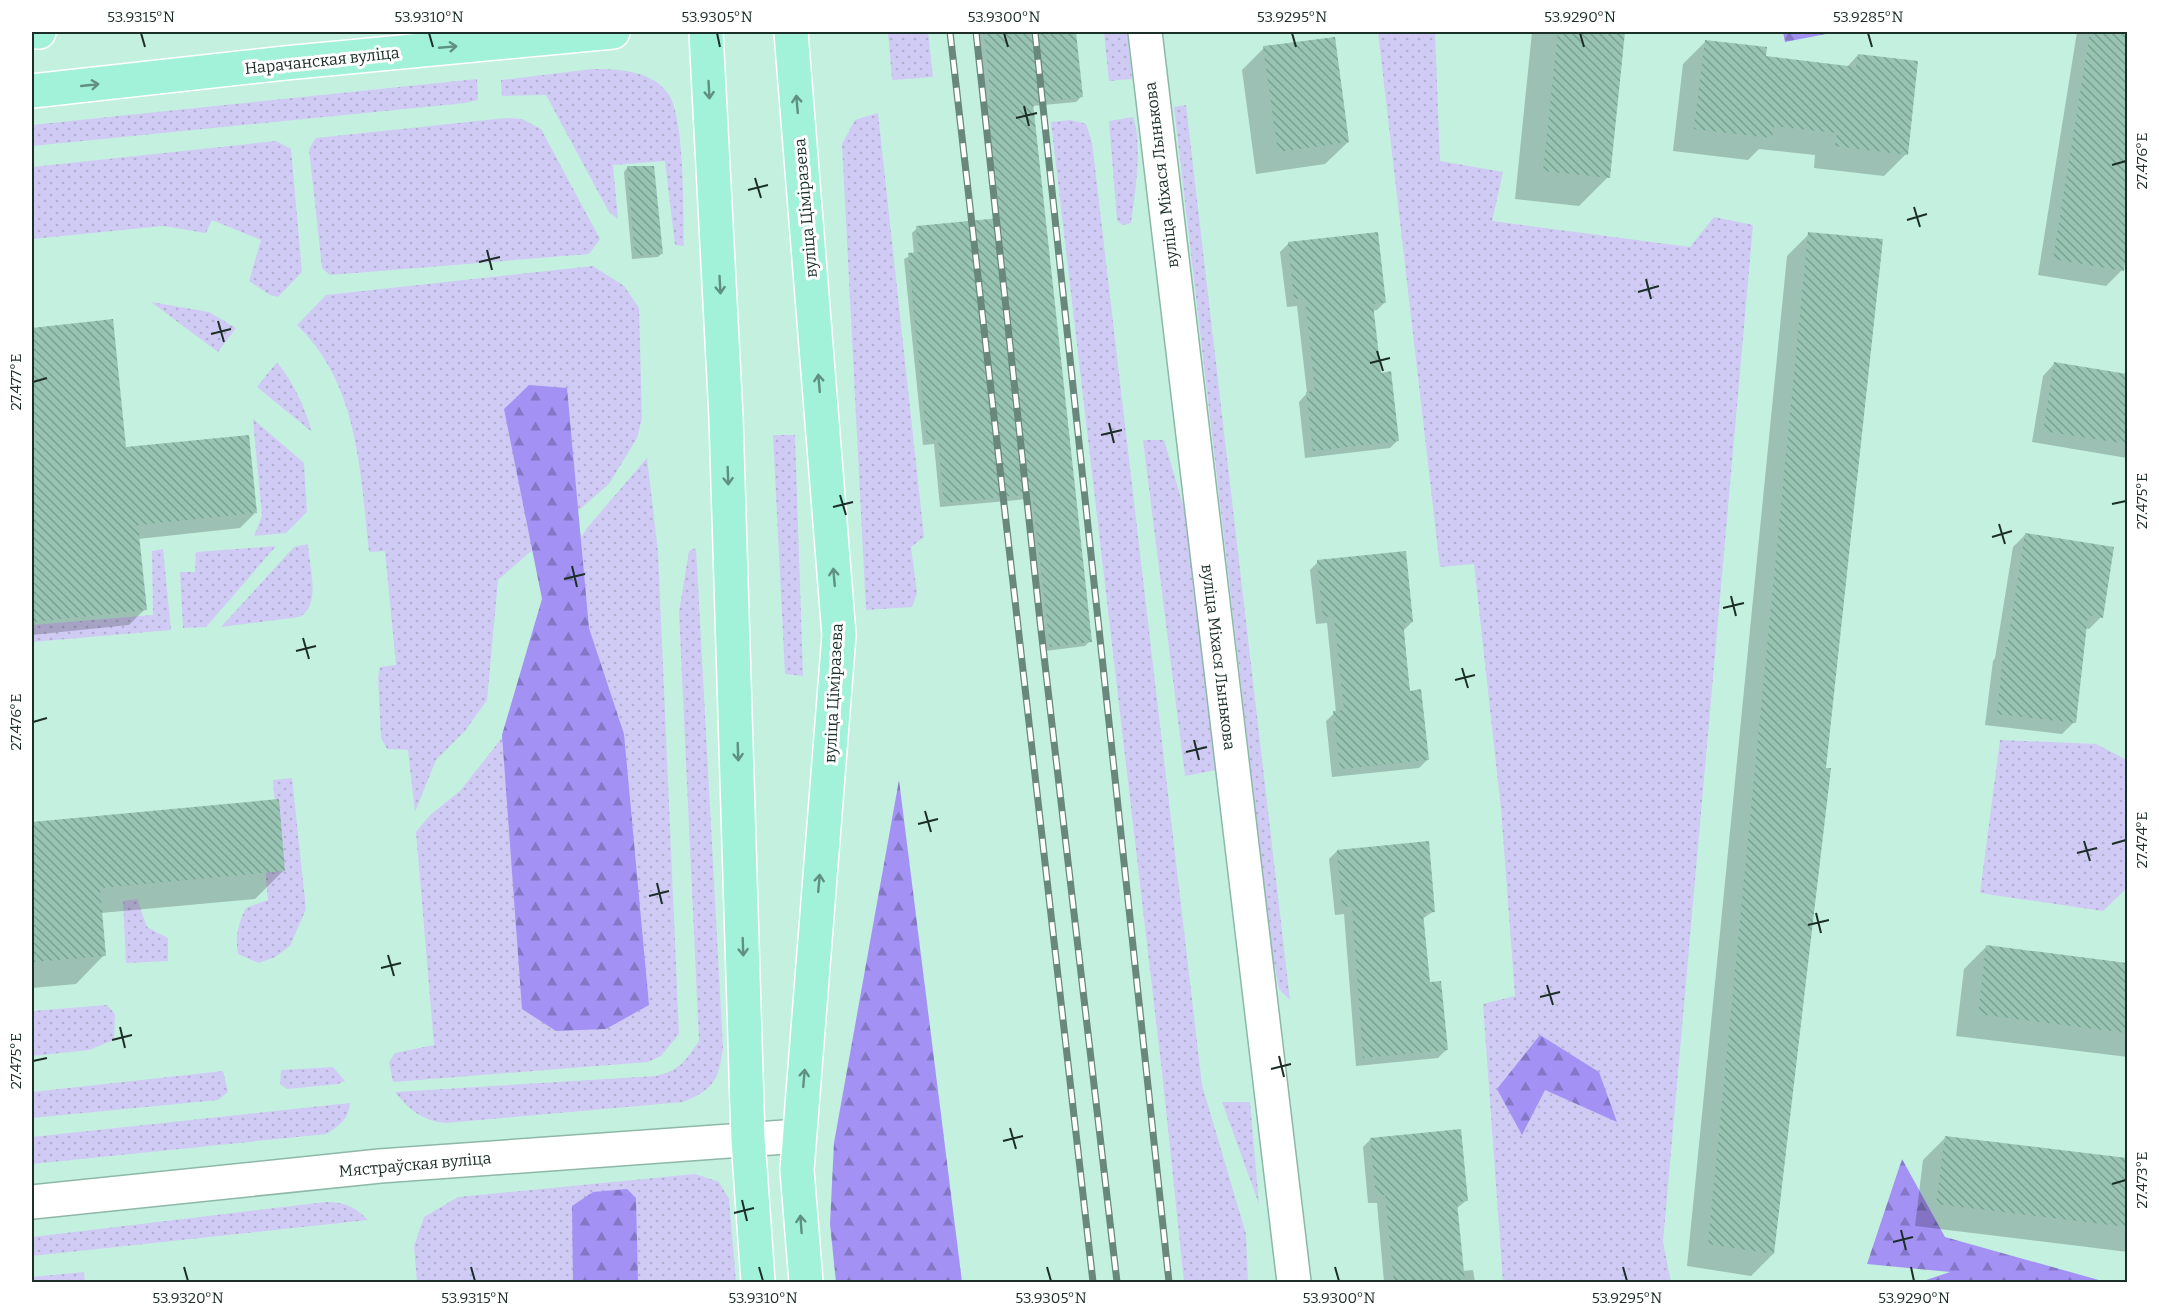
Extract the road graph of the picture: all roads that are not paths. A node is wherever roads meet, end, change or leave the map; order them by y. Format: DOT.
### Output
graph roads {
  1 [pos="39,32"];
  2 [pos="613,32"];
  3 [pos="706,32"];
  4 [pos="791,32"];
  5 [pos="1145,32"];
  6 [pos="32,33"];
  7 [pos="32,91"];
  8 [pos="799,1136"];
  9 [pos="748,1138"];
  10 [pos="32,1202"];
  11 [pos="758,1282"];
  12 [pos="806,1282"];
  13 [pos="1294,1282"];
  1 -- 6 [label="main road"];
  7 -- 2 [label="main road, Нарачанская вуліца, one-way"];
  3 -- 9 [label="main road, one-way"];
  8 -- 4 [label="main road, вуліца Ціміразева, one-way"];
  5 -- 13 [label="street, вуліца Міхася Лынькова"];
  8 -- 9 [label="street, Мястраўская вуліца"];
  12 -- 8 [label="main road, вуліца Ціміразева, one-way"];
  9 -- 10 [label="street, Мястраўская вуліца"];
  9 -- 11 [label="main road"];
}
